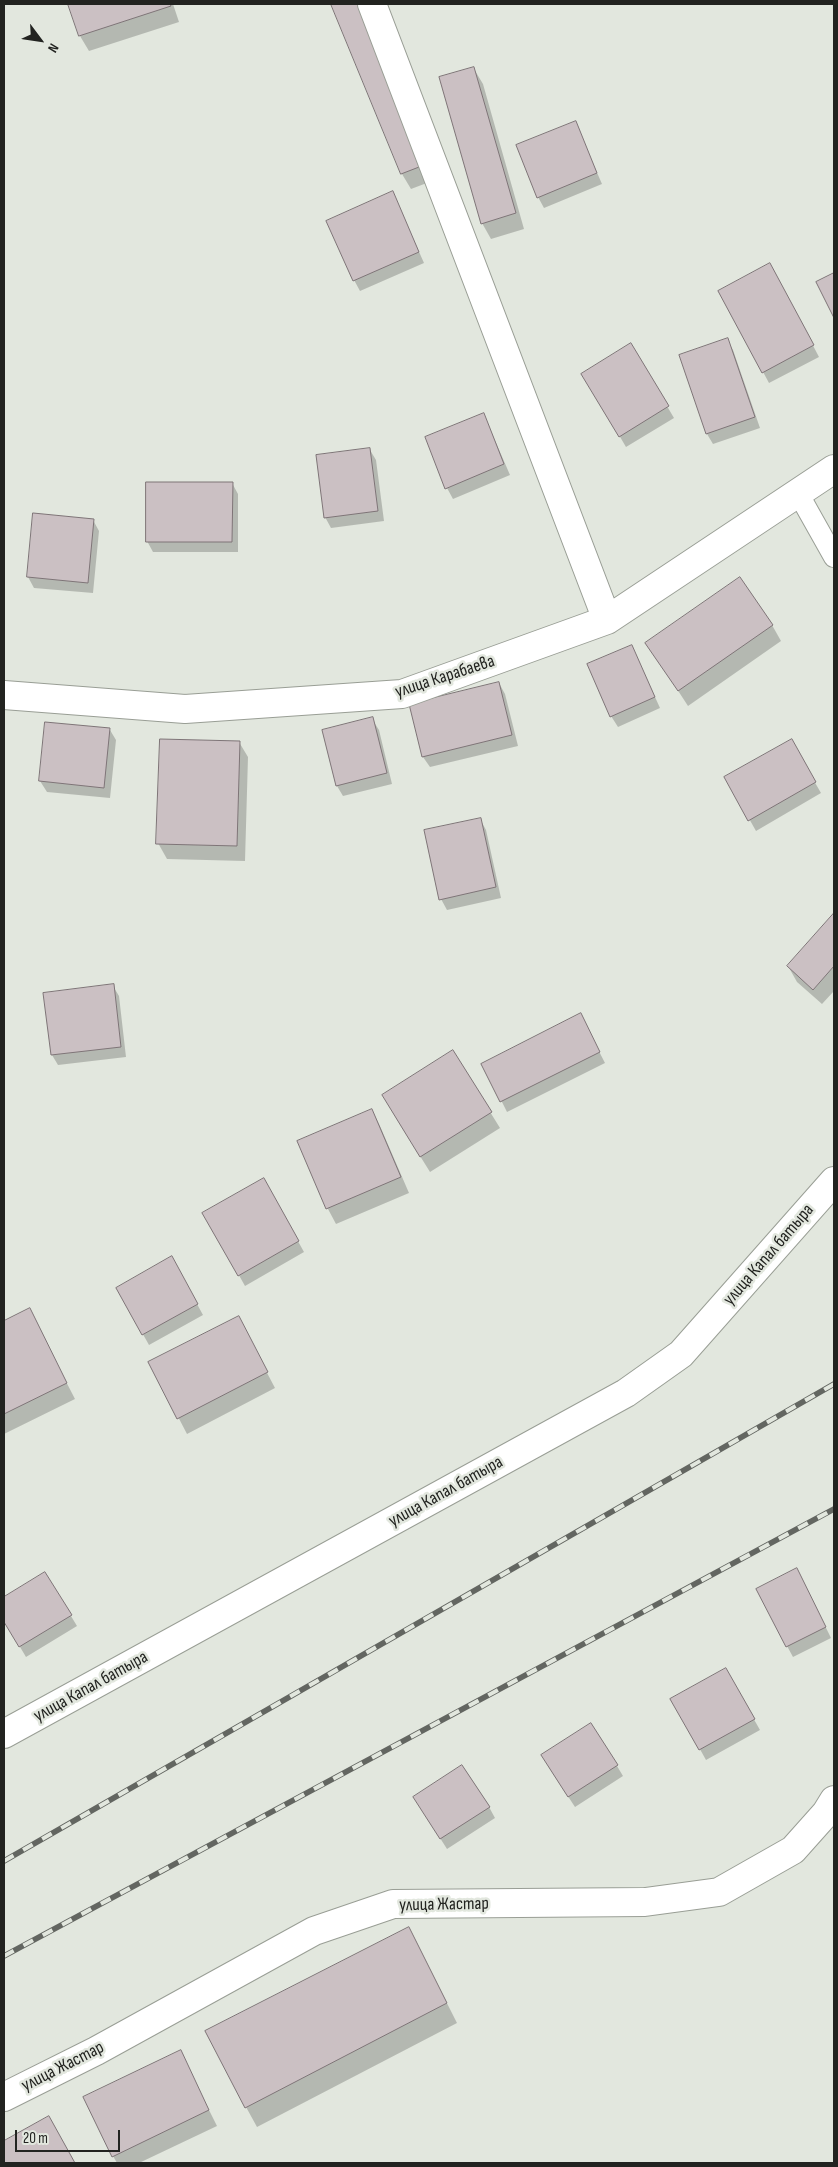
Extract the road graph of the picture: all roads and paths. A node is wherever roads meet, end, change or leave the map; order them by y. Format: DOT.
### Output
graph roads {
  1 [pos="372,4"];
  2 [pos="834,469"];
  3 [pos="798,493"];
  4 [pos="834,557"];
  5 [pos="607,620"];
  6 [pos="4,695"];
  7 [pos="834,1181"];
  8 [pos="4,1734"];
  9 [pos="834,1800"];
  10 [pos="4,2097"];
  1 -- 5 [label="street"];
  2 -- 3 [label="street, улица Карабаева"];
  3 -- 4 [label="lane"];
  3 -- 5 [label="street, улица Карабаева"];
  5 -- 6 [label="street, улица Карабаева"];
  7 -- 8 [label="street, улица Капал батыра"];
  9 -- 10 [label="street, улица Жастар"];
}
